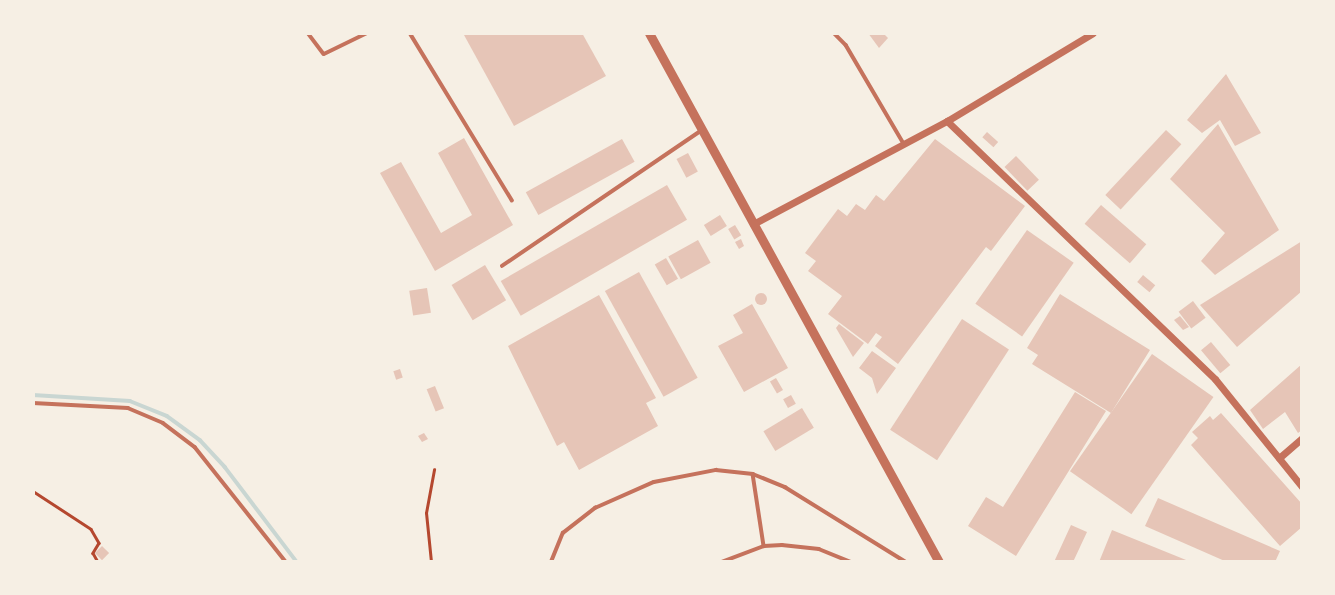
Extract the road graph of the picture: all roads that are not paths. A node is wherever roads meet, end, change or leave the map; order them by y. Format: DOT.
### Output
graph roads {
  1 [pos="308,33"];
  2 [pos="367,33"];
  3 [pos="410,33"];
  4 [pos="649,33"];
  5 [pos="834,33"];
  6 [pos="1093,33"];
  7 [pos="947,121"];
  8 [pos="702,130"];
  9 [pos="902,142"];
  10 [pos="512,200"];
  11 [pos="753,224"];
  12 [pos="502,266"];
  13 [pos="33,403"];
  14 [pos="1302,438"];
  15 [pos="1279,458"];
  16 [pos="753,474"];
  17 [pos="1302,487"];
  18 [pos="764,547"];
  19 [pos="286,562"];
  20 [pos="551,562"];
  21 [pos="722,562"];
  22 [pos="852,562"];
  23 [pos="906,562"];
  24 [pos="939,562"];
  1 -- 2 [label="lane"];
  3 -- 10 [label="lane"];
  4 -- 8 [label="street"];
  5 -- 9 [label="lane"];
  6 -- 7 [label="street"];
  7 -- 9 [label="street"];
  7 -- 15 [label="street"];
  8 -- 11 [label="street"];
  8 -- 12 [label="lane"];
  9 -- 11 [label="street"];
  11 -- 24 [label="street"];
  13 -- 19 [label="lane"];
  14 -- 15 [label="street"];
  15 -- 17 [label="street"];
  16 -- 18 [label="lane"];
  16 -- 20 [label="lane"];
  16 -- 23 [label="lane"];
  18 -- 21 [label="lane"];
  18 -- 22 [label="lane"];
}
